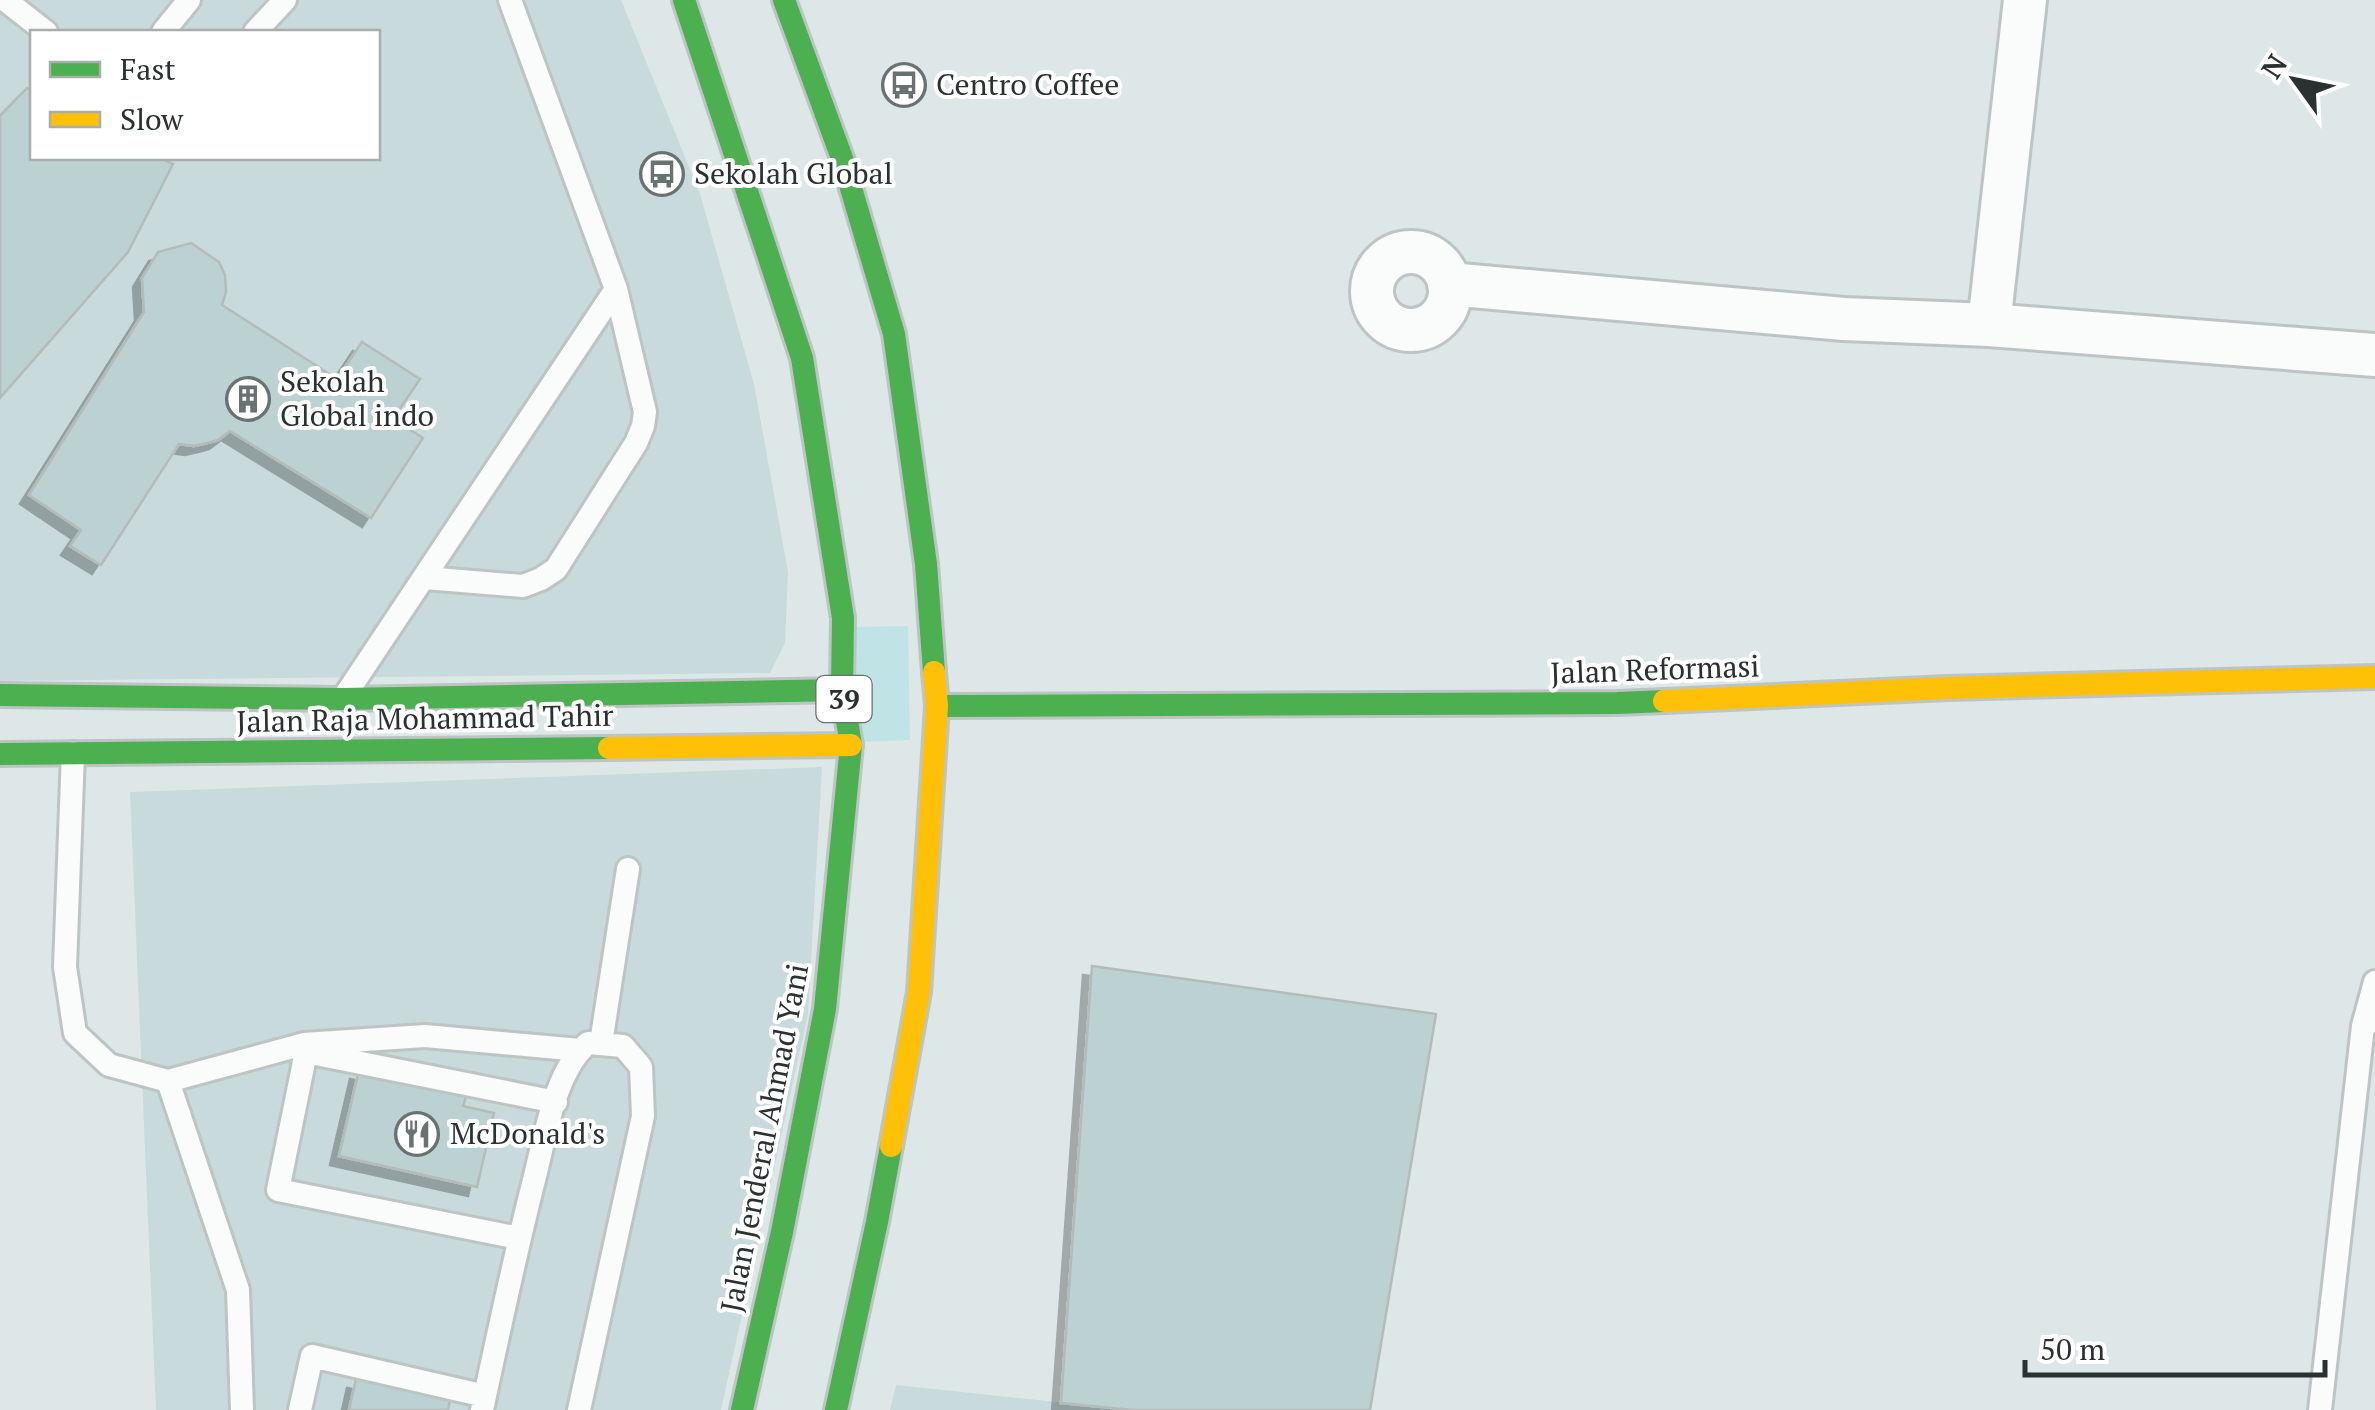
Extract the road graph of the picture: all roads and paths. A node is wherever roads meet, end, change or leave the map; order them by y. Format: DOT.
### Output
graph roads {
  1 [pos="5,0"];
  2 [pos="189,0"];
  3 [pos="286,0"];
  4 [pos="510,0"];
  5 [pos="684,0"];
  6 [pos="784,0"];
  7 [pos="2025,0"];
  8 [pos="43,30"];
  9 [pos="165,30"];
  10 [pos="258,30"];
  11 [pos="1450,284"];
  12 [pos="616,289"];
  13 [pos="1989,325"];
  14 [pos="2375,355"];
  15 [pos="425,578"];
  16 [pos="2375,677"];
  17 [pos="842,690"];
  18 [pos="0,695"];
  19 [pos="343,699"];
  20 [pos="937,706"];
  21 [pos="851,745"];
  22 [pos="73,753"];
  23 [pos="0,754"];
  24 [pos="628,869"];
  25 [pos="2375,982"];
  26 [pos="2369,1023"];
  27 [pos="590,1047"];
  28 [pos="168,1081"];
  29 [pos="556,1102"];
  30 [pos="519,1238"];
  31 [pos="483,1403"];
  32 [pos="242,1410"];
  33 [pos="300,1410"];
  34 [pos="579,1410"];
  35 [pos="742,1410"];
  36 [pos="836,1410"];
  37 [pos="2320,1410"];
  1 -- 8 [label="lane"];
  2 -- 9 [label="lane"];
  3 -- 10 [label="lane"];
  4 -- 12 [label="lane"];
  5 -- 17 [label="main road, Jalan Jenderal Ahmad Yani / 39"];
  6 -- 20 [label="main road"];
  7 -- 13 [label="street"];
  11 -- 13 [label="street"];
  12 -- 15 [label="lane"];
  12 -- 15 [label="lane"];
  13 -- 14 [label="street"];
  15 -- 19 [label="lane"];
  16 -- 20 [label="main road, Jalan Reformasi"];
  17 -- 19 [label="main road, Jalan Raja Mohammad Tahir"];
  17 -- 21 [label="main road, Jalan Jenderal Ahmad Yani / 39"];
  18 -- 19 [label="main road, Jalan Raja Mohammad Tahir"];
  20 -- 36 [label="main road"];
  21 -- 22 [label="main road, Jalan Raja Mohammad Tahir"];
  21 -- 35 [label="main road, Jalan Jenderal Ahmad Yani / 39"];
  22 -- 23 [label="main road, Jalan Raja Mohammad Tahir"];
  22 -- 28 [label="lane"];
  24 -- 27 [label="lane"];
  25 -- 26 [label="lane"];
  26 -- 37 [label="lane"];
  27 -- 28 [label="lane"];
  27 -- 29 [label="lane"];
  27 -- 34 [label="lane"];
  28 -- 32 [label="lane"];
  29 -- 30 [label="lane"];
  29 -- 30 [label="lane"];
  30 -- 31 [label="lane"];
  31 -- 33 [label="lane"];
}
